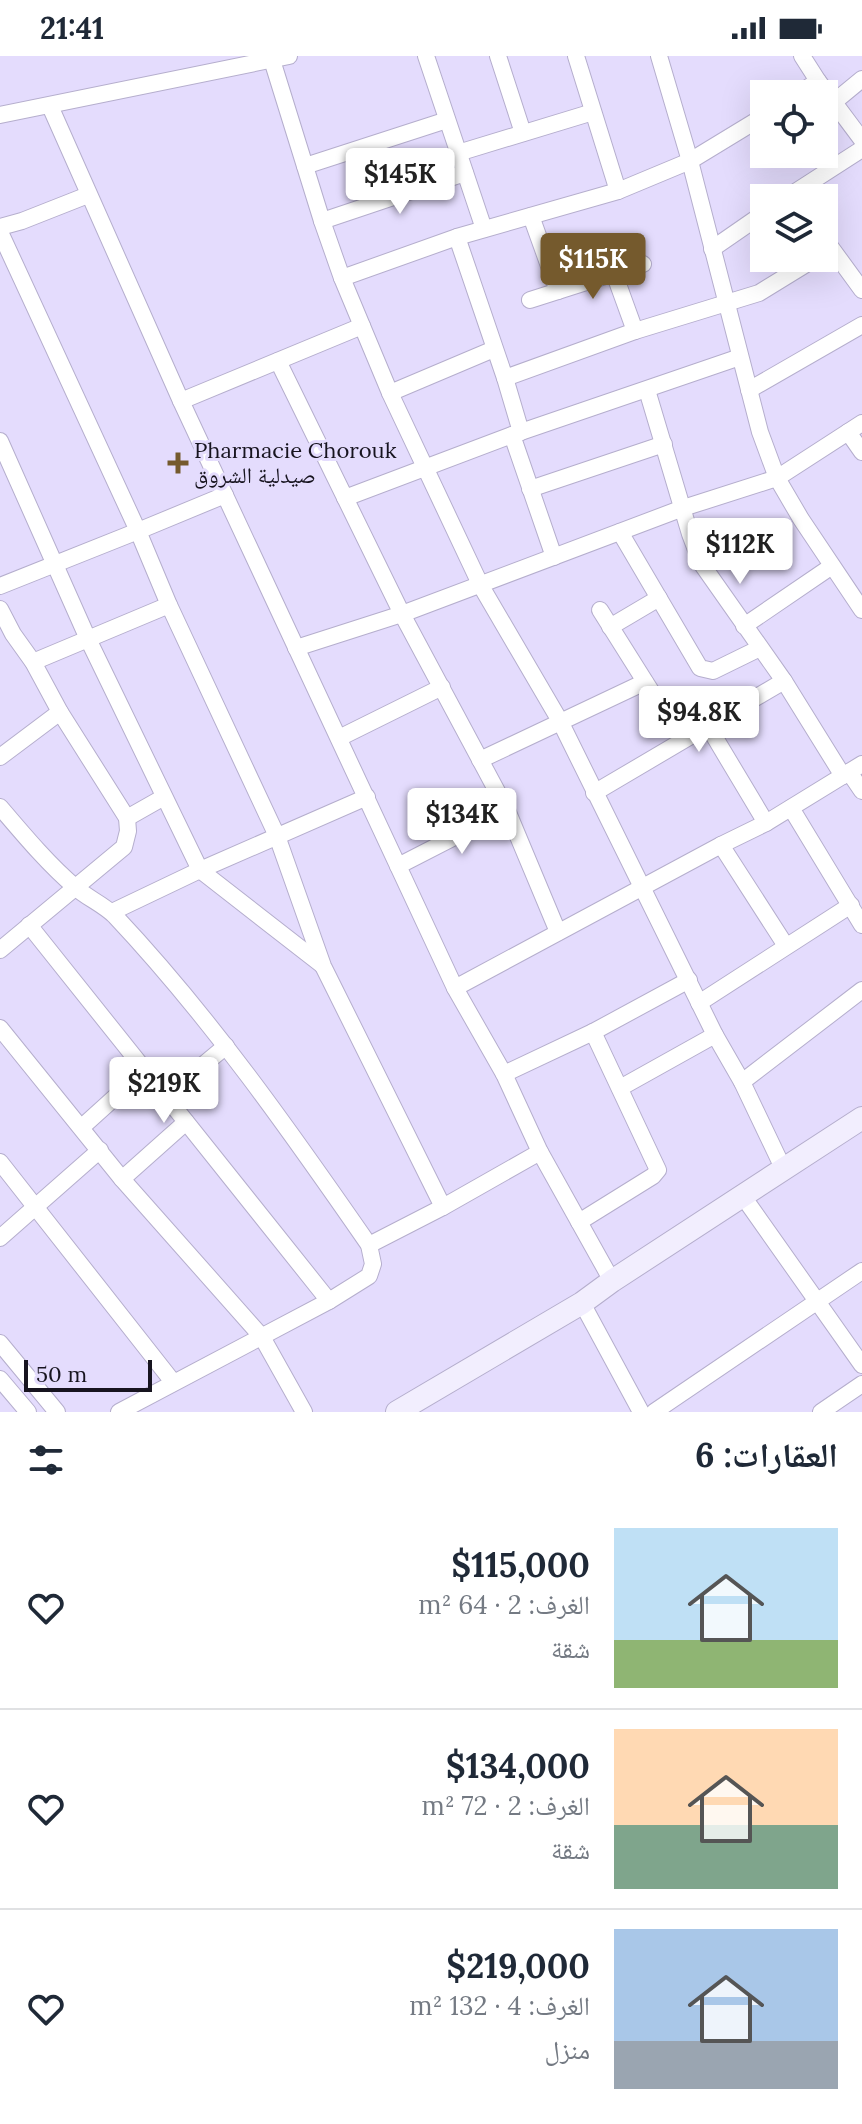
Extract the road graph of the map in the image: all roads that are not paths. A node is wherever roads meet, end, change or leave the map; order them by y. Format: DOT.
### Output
graph roads {
  1 [pos="426,56"];
  2 [pos="498,56"];
  3 [pos="576,56"];
  4 [pos="659,56"];
  5 [pos="802,56"];
  6 [pos="280,58"];
  7 [pos="862,79"];
  8 [pos="817,80"];
  9 [pos="838,99"];
  10 [pos="50,106"];
  11 [pos="838,107"];
  12 [pos="593,112"];
  13 [pos="0,115"];
  14 [pos="447,120"];
  15 [pos="750,125"];
  16 [pos="523,133"];
  17 [pos="862,140"];
  18 [pos="862,149"];
  19 [pos="458,153"];
  20 [pos="690,161"];
  21 [pos="305,166"];
  22 [pos="465,173"];
  23 [pos="809,184"];
  24 [pos="618,191"];
  25 [pos="88,195"];
  26 [pos="531,216"];
  27 [pos="322,221"];
  28 [pos="750,223"];
  29 [pos="0,229"];
  30 [pos="484,229"];
  31 [pos="457,237"];
  32 [pos="712,249"];
  33 [pos="838,260"];
  34 [pos="643,264"];
  35 [pos="793,272"];
  36 [pos="614,273"];
  37 [pos="342,278"];
  38 [pos="861,287"];
  39 [pos="558,291"];
  40 [pos="530,300"];
  41 [pos="727,304"];
  42 [pos="862,325"];
  43 [pos="362,326"];
  44 [pos="635,331"];
  45 [pos="494,349"];
  46 [pos="740,357"];
  47 [pos="278,361"];
  48 [pos="505,378"];
  49 [pos="647,390"];
  50 [pos="749,390"];
  51 [pos="390,393"];
  52 [pos="181,401"];
  53 [pos="855,428"];
  54 [pos="517,433"];
  55 [pos="0,441"];
  56 [pos="664,444"];
  57 [pos="862,452"];
  58 [pos="425,469"];
  59 [pos="777,478"];
  60 [pos="530,489"];
  61 [pos="225,495"];
  62 [pos="345,498"];
  63 [pos="683,508"];
  64 [pos="138,531"];
  65 [pos="620,532"];
  66 [pos="554,557"];
  67 [pos="54,564"];
  68 [pos="832,566"];
  69 [pos="0,586"];
  70 [pos="481,586"];
  71 [pos="659,598"];
  72 [pos="169,605"];
  73 [pos="0,609"];
  74 [pos="600,610"];
  75 [pos="862,610"];
  76 [pos="402,614"];
  77 [pos="744,626"];
  78 [pos="610,627"];
  79 [pos="13,634"];
  80 [pos="88,639"];
  81 [pos="0,646"];
  82 [pos="296,648"];
  83 [pos="760,648"];
  84 [pos="33,662"];
  85 [pos="784,681"];
  86 [pos="645,682"];
  87 [pos="442,687"];
  88 [pos="656,699"];
  89 [pos="60,712"];
  90 [pos="560,721"];
  91 [pos="708,726"];
  92 [pos="339,738"];
  93 [pos="0,757"];
  94 [pos="480,760"];
  95 [pos="851,771"];
  96 [pos="862,791"];
  97 [pos="594,793"];
  98 [pos="164,797"];
  99 [pos="367,797"];
  100 [pos="0,807"];
  101 [pos="791,808"];
  102 [pos="507,810"];
  103 [pos="127,818"];
  104 [pos="766,823"];
  105 [pos="277,836"];
  106 [pos="721,845"];
  107 [pos="398,866"];
  108 [pos="200,870"];
  109 [pos="642,887"];
  110 [pos="76,888"];
  111 [pos="851,905"];
  112 [pos="112,912"];
  113 [pos="29,925"];
  114 [pos="862,925"];
  115 [pos="558,932"];
  116 [pos="786,946"];
  117 [pos="0,950"];
  118 [pos="323,966"];
  119 [pos="689,980"];
  120 [pos="455,988"];
  121 [pos="862,990"];
  122 [pos="699,1003"];
  123 [pos="0,1028"];
  124 [pos="593,1032"];
  125 [pos="715,1035"];
  126 [pos="226,1046"];
  127 [pos="145,1070"];
  128 [pos="504,1074"];
  129 [pos="742,1082"];
  130 [pos="620,1088"];
  131 [pos="166,1096"];
  132 [pos="862,1118"];
  133 [pos="186,1122"];
  134 [pos="82,1127"];
  135 [pos="100,1150"];
  136 [pos="540,1152"];
  137 [pos="0,1162"];
  138 [pos="783,1168"];
  139 [pos="122,1179"];
  140 [pos="742,1195"];
  141 [pos="36,1207"];
  142 [pos="443,1207"];
  143 [pos="579,1222"];
  144 [pos="0,1238"];
  145 [pos="369,1245"];
  146 [pos="862,1271"];
  147 [pos="612,1281"];
  148 [pos="329,1301"];
  149 [pos="582,1303"];
  150 [pos="817,1303"];
  151 [pos="262,1337"];
  152 [pos="0,1343"];
  153 [pos="862,1365"];
  154 [pos="0,1379"];
  155 [pos="173,1382"];
  156 [pos="862,1384"];
  157 [pos="28,1412"];
  158 [pos="57,1412"];
  159 [pos="119,1412"];
  160 [pos="304,1412"];
  161 [pos="397,1412"];
  162 [pos="641,1412"];
  163 [pos="654,1412"];
  164 [pos="821,1412"];
  1 -- 14 [label="street"];
  2 -- 16 [label="street"];
  3 -- 12 [label="street"];
  4 -- 20 [label="street"];
  5 -- 8 [label="street"];
  6 -- 10 [label="street"];
  6 -- 21 [label="street"];
  7 -- 9 [label="street"];
  10 -- 13 [label="street"];
  10 -- 25 [label="street"];
  11 -- 17 [label="street"];
  12 -- 16 [label="street"];
  12 -- 24 [label="street"];
  14 -- 19 [label="street"];
  14 -- 21 [label="street"];
  15 -- 20 [label="street"];
  16 -- 19 [label="street"];
  18 -- 23 [label="street"];
  19 -- 22 [label="street"];
  20 -- 24 [label="street"];
  20 -- 32 [label="street"];
  21 -- 27 [label="street"];
  22 -- 27 [label="street"];
  22 -- 30 [label="street"];
  24 -- 26 [label="street"];
  25 -- 29 [label="street"];
  25 -- 52 [label="street"];
  26 -- 30 [label="street"];
  26 -- 39 [label="street"];
  27 -- 37 [label="street"];
  28 -- 32 [label="street"];
  29 -- 64 [label="street"];
  30 -- 31 [label="street"];
  31 -- 37 [label="street"];
  31 -- 45 [label="street"];
  32 -- 41 [label="street"];
  33 -- 38 [label="street"];
  34 -- 36 [label="street"];
  35 -- 41 [label="street"];
  36 -- 39 [label="street"];
  36 -- 44 [label="street"];
  37 -- 43 [label="street"];
  39 -- 40 [label="street"];
  41 -- 44 [label="street"];
  41 -- 46 [label="street"];
  42 -- 50 [label="street"];
  43 -- 47 [label="street"];
  43 -- 51 [label="street"];
  44 -- 48 [label="street"];
  45 -- 48 [label="street"];
  45 -- 51 [label="street"];
  46 -- 49 [label="street"];
  46 -- 50 [label="street"];
  47 -- 52 [label="street"];
  47 -- 62 [label="street"];
  48 -- 54 [label="street"];
  49 -- 54 [label="street"];
  49 -- 56 [label="street"];
  50 -- 59 [label="street"];
  51 -- 58 [label="street"];
  52 -- 61 [label="street"];
  53 -- 57 [label="street"];
  53 -- 59 [label="street"];
  54 -- 58 [label="street"];
  54 -- 60 [label="street"];
  55 -- 67 [label="street"];
  56 -- 60 [label="street"];
  56 -- 63 [label="street"];
  58 -- 62 [label="street"];
  58 -- 70 [label="street"];
  59 -- 63 [label="street"];
  59 -- 68 [label="street"];
  60 -- 66 [label="street"];
  61 -- 64 [label="street"];
  61 -- 82 [label="street"];
  62 -- 76 [label="street"];
  63 -- 65 [label="street"];
  63 -- 77 [label="street"];
  64 -- 67 [label="street"];
  64 -- 72 [label="street"];
  65 -- 66 [label="street"];
  65 -- 71 [label="street"];
  66 -- 70 [label="street"];
  67 -- 69 [label="street"];
  67 -- 80 [label="street"];
  68 -- 75 [label="street"];
  68 -- 77 [label="street"];
  70 -- 76 [label="street"];
  70 -- 90 [label="street"];
  71 -- 78 [label="street"];
  71 -- 83 [label="street"];
  72 -- 80 [label="street"];
  72 -- 105 [label="street"];
  73 -- 79 [label="street"];
  74 -- 78 [label="street"];
  76 -- 82 [label="street"];
  76 -- 87 [label="street"];
  77 -- 83 [label="street"];
  78 -- 86 [label="street"];
  79 -- 81 [label="street"];
  79 -- 84 [label="street"];
  80 -- 84 [label="street"];
  80 -- 98 [label="street"];
  82 -- 92 [label="street"];
  83 -- 85 [label="street"];
  84 -- 89 [label="street"];
  85 -- 91 [label="street"];
  85 -- 95 [label="street"];
  86 -- 88 [label="street"];
  86 -- 90 [label="street"];
  87 -- 92 [label="street"];
  87 -- 94 [label="street"];
  89 -- 93 [label="street"];
  89 -- 103 [label="street"];
  90 -- 94 [label="street"];
  90 -- 97 [label="street"];
  91 -- 97 [label="street"];
  91 -- 104 [label="street"];
  92 -- 99 [label="street"];
  94 -- 102 [label="street"];
  95 -- 96 [label="street"];
  95 -- 101 [label="street"];
  97 -- 109 [label="street"];
  98 -- 103 [label="street"];
  98 -- 108 [label="street"];
  99 -- 105 [label="street"];
  99 -- 107 [label="street"];
  100 -- 110 [label="street"];
  101 -- 104 [label="street"];
  101 -- 111 [label="street"];
  102 -- 107 [label="street"];
  102 -- 115 [label="street"];
  103 -- 110 [label="street"];
  104 -- 106 [label="street"];
  105 -- 108 [label="street"];
  105 -- 118 [label="street"];
  106 -- 109 [label="street"];
  106 -- 116 [label="street"];
  107 -- 120 [label="street"];
  108 -- 112 [label="street"];
  108 -- 118 [label="street"];
  109 -- 115 [label="street"];
  109 -- 119 [label="street"];
  110 -- 112 [label="street"];
  110 -- 113 [label="street"];
  111 -- 114 [label="street"];
  111 -- 116 [label="street"];
  112 -- 126 [label="street"];
  113 -- 117 [label="street"];
  113 -- 127 [label="street"];
  115 -- 120 [label="street"];
  116 -- 122 [label="street"];
  118 -- 142 [label="street"];
  119 -- 122 [label="street"];
  119 -- 124 [label="street"];
  120 -- 128 [label="street"];
  121 -- 129 [label="street"];
  122 -- 125 [label="street"];
  123 -- 134 [label="street"];
  124 -- 128 [label="street"];
  124 -- 130 [label="street"];
  125 -- 129 [label="street"];
  125 -- 130 [label="street"];
  126 -- 131 [label="street"];
  126 -- 145 [label="street"];
  127 -- 131 [label="street"];
  127 -- 134 [label="street"];
  128 -- 136 [label="street"];
  129 -- 138 [label="street"];
  130 -- 143 [label="street"];
  131 -- 133 [label="street"];
  132 -- 138 [label="main road"];
  133 -- 139 [label="street"];
  133 -- 148 [label="street"];
  134 -- 135 [label="street"];
  135 -- 139 [label="street"];
  135 -- 141 [label="street"];
  136 -- 142 [label="street"];
  136 -- 143 [label="street"];
  137 -- 141 [label="street"];
  138 -- 140 [label="main road"];
  139 -- 151 [label="street"];
  140 -- 147 [label="main road"];
  140 -- 150 [label="street"];
  141 -- 144 [label="street"];
  141 -- 155 [label="street"];
  142 -- 145 [label="street"];
  143 -- 147 [label="street"];
  145 -- 148 [label="street"];
  146 -- 150 [label="street"];
  147 -- 149 [label="main road"];
  148 -- 151 [label="street"];
  149 -- 161 [label="main road"];
  149 -- 162 [label="street"];
  150 -- 153 [label="street"];
  150 -- 163 [label="street"];
  151 -- 155 [label="street"];
  151 -- 160 [label="street"];
  152 -- 158 [label="street"];
  154 -- 157 [label="street"];
  155 -- 159 [label="street"];
  156 -- 164 [label="street"];
}
